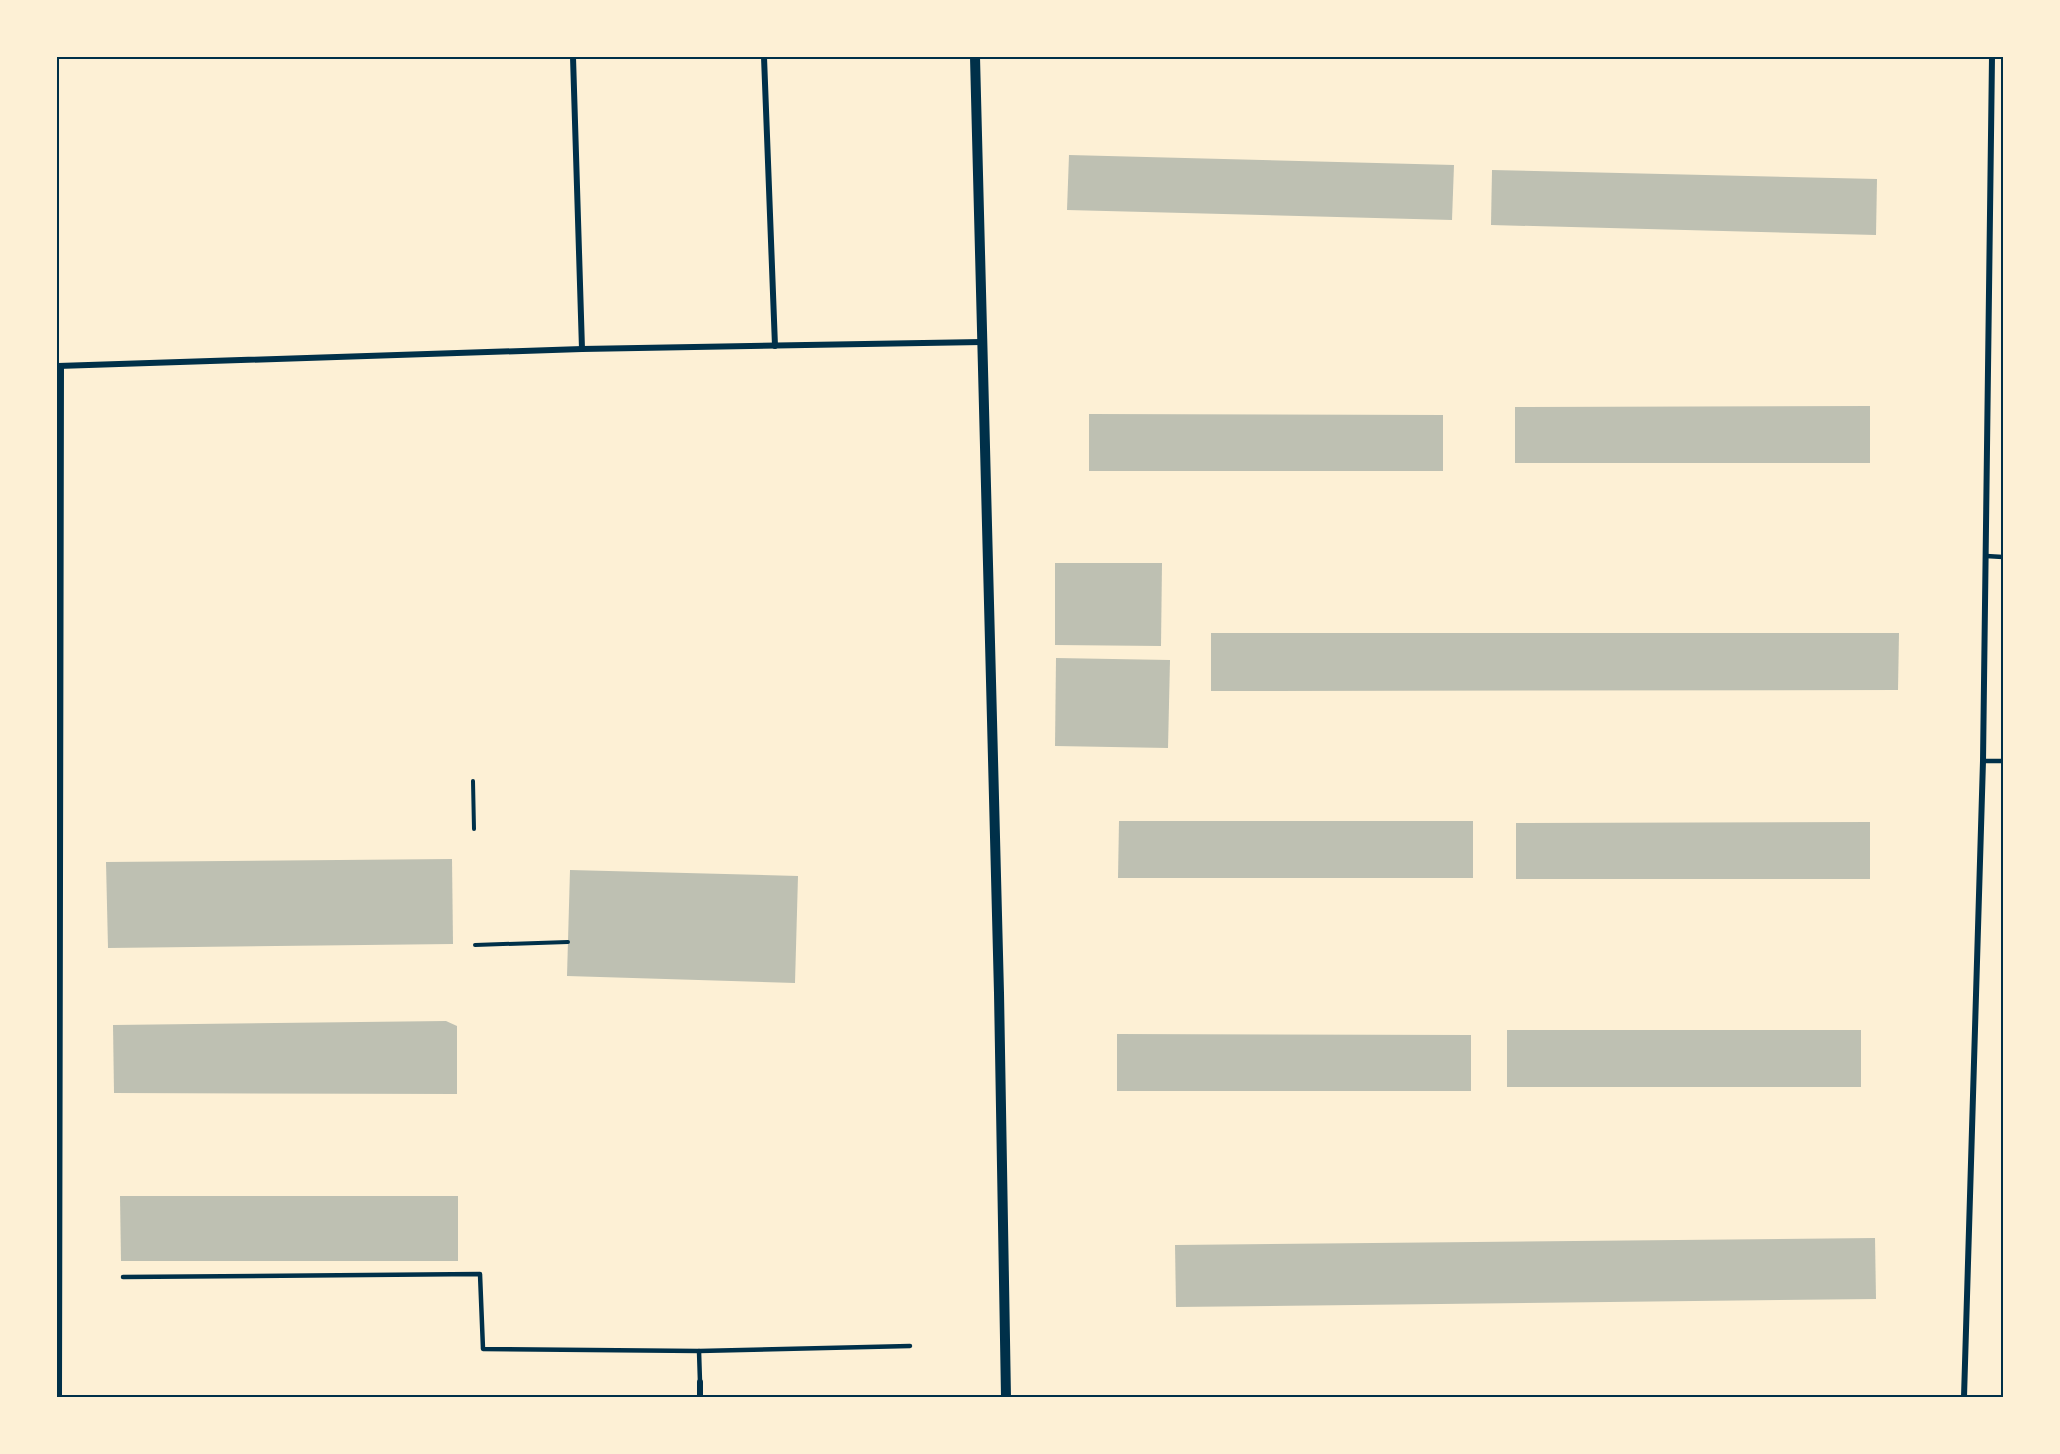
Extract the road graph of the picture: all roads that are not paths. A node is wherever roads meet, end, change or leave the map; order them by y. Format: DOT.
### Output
graph roads {
  1 [pos="573,57"];
  2 [pos="764,57"];
  3 [pos="975,57"];
  4 [pos="1992,57"];
  5 [pos="982,342"];
  6 [pos="775,346"];
  7 [pos="582,348"];
  8 [pos="59,366"];
  9 [pos="1986,556"];
  10 [pos="2003,557"];
  11 [pos="58,647"];
  12 [pos="1983,761"];
  13 [pos="2003,761"];
  14 [pos="123,1277"];
  15 [pos="910,1346"];
  16 [pos="699,1351"];
  17 [pos="700,1382"];
  18 [pos="59,1397"];
  19 [pos="700,1397"];
  20 [pos="1006,1397"];
  21 [pos="1964,1397"];
  1 -- 7 [label="street"];
  2 -- 6 [label="street"];
  3 -- 5 [label="street"];
  4 -- 9 [label="street"];
  5 -- 6 [label="street"];
  5 -- 20 [label="street"];
  6 -- 7 [label="street"];
  7 -- 8 [label="street"];
  8 -- 11 [label="street"];
  9 -- 10 [label="lane"];
  9 -- 12 [label="street"];
  11 -- 18 [label="street"];
  12 -- 13 [label="lane"];
  12 -- 21 [label="street"];
  14 -- 16 [label="lane"];
  15 -- 16 [label="lane"];
  16 -- 17 [label="lane"];
  17 -- 19 [label="street"];
}
